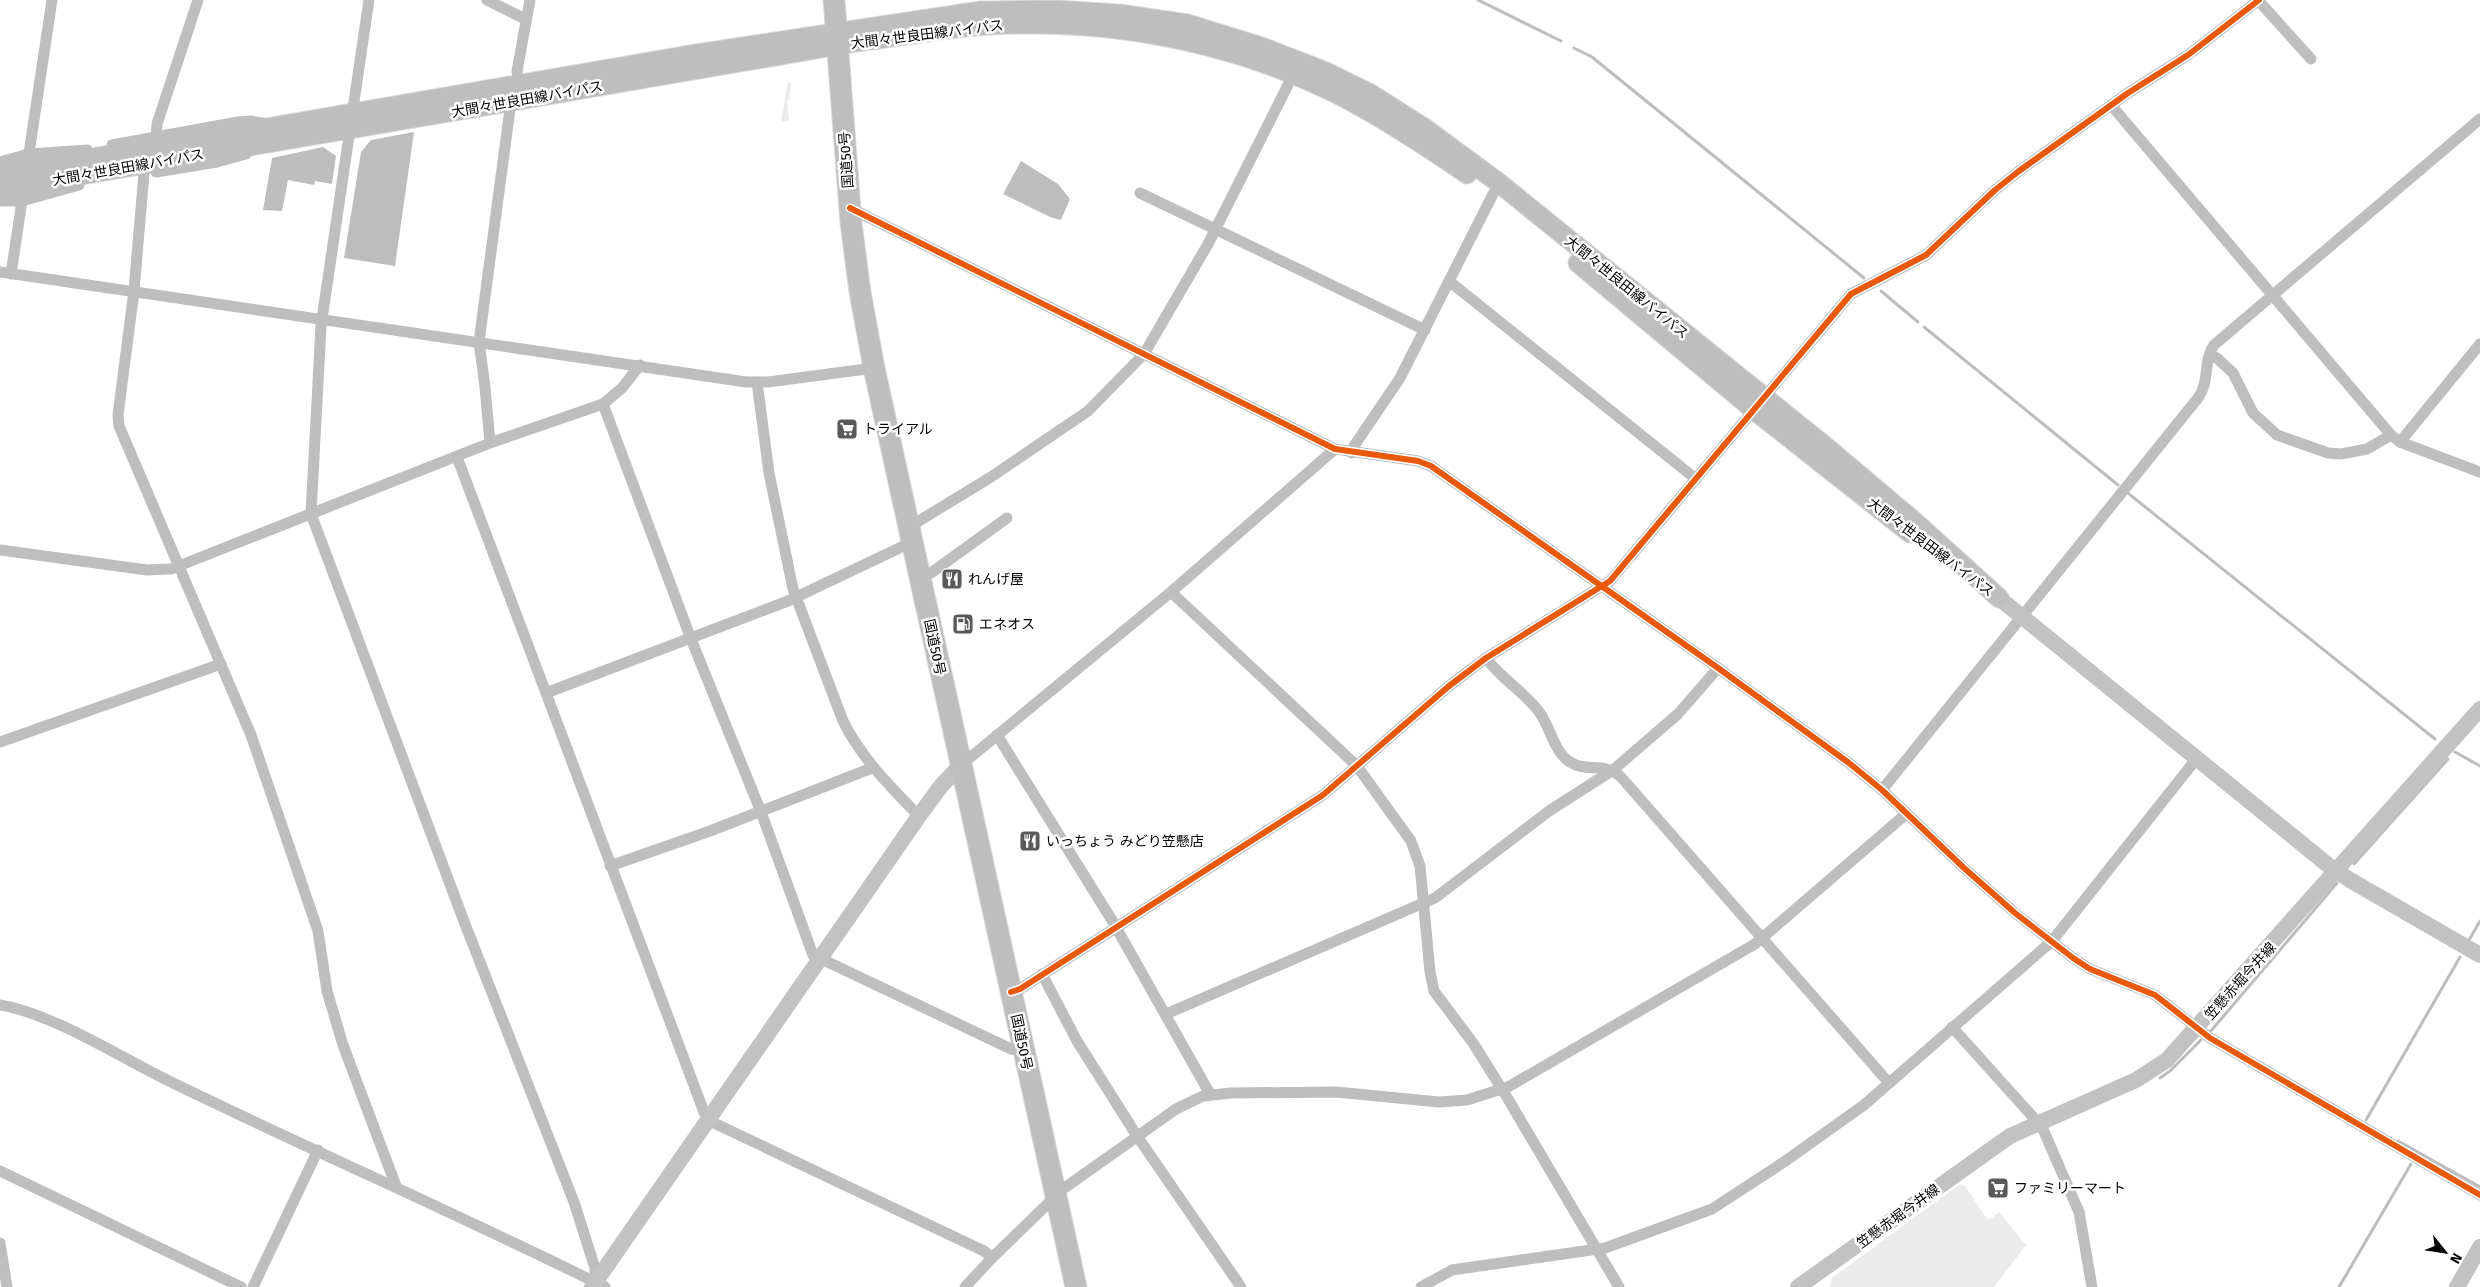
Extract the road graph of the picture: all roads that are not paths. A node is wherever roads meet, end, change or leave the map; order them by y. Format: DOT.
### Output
graph roads {
  1 [pos="52,0"];
  2 [pos="198,0"];
  3 [pos="369,0"];
  4 [pos="487,0"];
  5 [pos="530,0"];
  6 [pos="834,0"];
  7 [pos="2258,0"];
  8 [pos="1084,6"];
  9 [pos="525,19"];
  10 [pos="836,39"];
  11 [pos="2310,59"];
  12 [pos="1293,75"];
  13 [pos="519,85"];
  14 [pos="509,102"];
  15 [pos="2111,105"];
  16 [pos="2480,119"];
  17 [pos="352,122"];
  18 [pos="275,126"];
  19 [pos="156,137"];
  20 [pos="265,144"];
  21 [pos="28,159"];
  22 [pos="0,162"];
  23 [pos="144,173"];
  24 [pos="0,174"];
  25 [pos="0,189"];
  26 [pos="1140,193"];
  27 [pos="1493,194"];
  28 [pos="23,196"];
  29 [pos="0,201"];
  30 [pos="850,208"];
  31 [pos="1216,229"];
  32 [pos="6,273"];
  33 [pos="1449,281"];
  34 [pos="134,291"];
  35 [pos="2272,297"];
  36 [pos="323,318"];
  37 [pos="1425,330"];
  38 [pos="479,342"];
  39 [pos="2480,344"];
  40 [pos="1144,354"];
  41 [pos="2210,355"];
  42 [pos="640,365"];
  43 [pos="874,368"];
  44 [pos="758,382"];
  45 [pos="603,404"];
  46 [pos="1759,404"];
  47 [pos="2396,438"];
  48 [pos="490,443"];
  49 [pos="1335,449"];
  50 [pos="1352,453"];
  51 [pos="457,457"];
  52 [pos="2480,472"];
  53 [pos="1696,479"];
  54 [pos="311,514"];
  55 [pos="1007,518"];
  56 [pos="911,535"];
  57 [pos="0,550"];
  58 [pos="178,566"];
  59 [pos="920,578"];
  60 [pos="1602,586"];
  61 [pos="1172,592"];
  62 [pos="796,597"];
  63 [pos="1999,598"];
  64 [pos="2021,617"];
  65 [pos="691,639"];
  66 [pos="1486,658"];
  67 [pos="221,664"];
  68 [pos="1718,668"];
  69 [pos="546,693"];
  70 [pos="2480,709"];
  71 [pos="997,735"];
  72 [pos="0,742"];
  73 [pos="2197,758"];
  74 [pos="961,765"];
  75 [pos="1357,766"];
  76 [pos="872,768"];
  77 [pos="1613,770"];
  78 [pos="1882,790"];
  79 [pos="761,812"];
  80 [pos="1906,814"];
  81 [pos="919,816"];
  82 [pos="610,866"];
  83 [pos="2337,872"];
  84 [pos="1423,904"];
  85 [pos="1116,928"];
  86 [pos="1762,938"];
  87 [pos="2052,941"];
  88 [pos="2480,955"];
  89 [pos="819,959"];
  90 [pos="1042,974"];
  91 [pos="1011,992"];
  92 [pos="0,1005"];
  93 [pos="1166,1014"];
  94 [pos="1952,1027"];
  95 [pos="2197,1029"];
  96 [pos="1024,1051"];
  97 [pos="1889,1083"];
  98 [pos="1501,1090"];
  99 [pos="1210,1094"];
  100 [pos="709,1119"];
  101 [pos="2038,1122"];
  102 [pos="1137,1136"];
  103 [pos="318,1150"];
  104 [pos="0,1171"];
  105 [pos="396,1186"];
  106 [pos="2480,1195"];
  107 [pos="1055,1196"];
  108 [pos="0,1243"];
  109 [pos="2480,1247"];
  110 [pos="1597,1250"];
  111 [pos="992,1258"];
  112 [pos="597,1285"];
  113 [pos="1805,1285"];
  114 [pos="7,1287"];
  115 [pos="241,1287"];
  116 [pos="253,1287"];
  117 [pos="965,1287"];
  118 [pos="1076,1287"];
  119 [pos="1241,1287"];
  120 [pos="1421,1287"];
  121 [pos="1619,1287"];
  122 [pos="2092,1287"];
  123 [pos="2457,1287"];
  1 -- 21 [label="street"];
  2 -- 19 [label="street"];
  3 -- 17 [label="street"];
  4 -- 9 [label="street"];
  5 -- 9 [label="street"];
  6 -- 10 [label="highway, 国道50号"];
  7 -- 11 [label="street"];
  7 -- 15 [label="street"];
  8 -- 10 [label="main road, 大間々世良田線バイパス"];
  8 -- 46 [label="main road, 大間々世良田線バイパス"];
  9 -- 13 [label="street"];
  10 -- 12 [label="main road, 大間々世良田線バイパス"];
  10 -- 13 [label="main road, 大間々世良田線バイパス"];
  10 -- 14 [label="main road, 大間々世良田線バイパス"];
  10 -- 30 [label="highway, 国道50号"];
  12 -- 27 [label="main road, 大間々世良田線バイパス"];
  12 -- 31 [label="street"];
  13 -- 17 [label="main road, 大間々世良田線バイパス"];
  14 -- 17 [label="main road, 大間々世良田線バイパス"];
  14 -- 38 [label="street"];
  15 -- 35 [label="street"];
  15 -- 46 [label="street"];
  16 -- 35 [label="street"];
  17 -- 18 [label="main road, 大間々世良田線バイパス"];
  17 -- 20 [label="main road, 大間々世良田線バイパス"];
  17 -- 36 [label="street"];
  18 -- 19 [label="street"];
  18 -- 24 [label="main road, 大間々世良田線バイパス"];
  19 -- 21 [label="street"];
  20 -- 23 [label="street"];
  20 -- 25 [label="main road, 大間々世良田線バイパス"];
  21 -- 22 [label="street"];
  23 -- 28 [label="street"];
  23 -- 34 [label="street"];
  26 -- 31 [label="street"];
  27 -- 33 [label="street"];
  27 -- 46 [label="main road, 大間々世良田線バイパス"];
  28 -- 29 [label="street"];
  28 -- 32 [label="street"];
  30 -- 40 [label="street"];
  30 -- 43 [label="highway, 国道50号"];
  31 -- 37 [label="street"];
  31 -- 40 [label="street"];
  32 -- 34 [label="street"];
  33 -- 37 [label="street"];
  33 -- 53 [label="street"];
  34 -- 36 [label="street"];
  34 -- 58 [label="street"];
  35 -- 41 [label="street"];
  35 -- 47 [label="street"];
  36 -- 38 [label="street"];
  36 -- 54 [label="street"];
  37 -- 50 [label="street"];
  38 -- 42 [label="street"];
  38 -- 48 [label="street"];
  39 -- 47 [label="street"];
  40 -- 49 [label="street"];
  40 -- 56 [label="street"];
  41 -- 47 [label="street"];
  41 -- 64 [label="street"];
  42 -- 44 [label="street"];
  42 -- 45 [label="street"];
  43 -- 44 [label="street"];
  43 -- 56 [label="highway, 国道50号"];
  44 -- 62 [label="street"];
  45 -- 48 [label="street"];
  45 -- 65 [label="street"];
  46 -- 53 [label="street"];
  46 -- 63 [label="main road, 大間々世良田線バイパス"];
  47 -- 52 [label="street"];
  48 -- 51 [label="street"];
  49 -- 50 [label="street"];
  49 -- 61 [label="street"];
  50 -- 60 [label="street"];
  51 -- 54 [label="street"];
  51 -- 69 [label="street"];
  53 -- 60 [label="street"];
  54 -- 58 [label="street"];
  54 -- 112 [label="street"];
  55 -- 59 [label="street"];
  56 -- 59 [label="highway, 国道50号"];
  56 -- 62 [label="street"];
  57 -- 58 [label="street"];
  58 -- 67 [label="street"];
  59 -- 74 [label="highway, 国道50号"];
  60 -- 66 [label="street"];
  60 -- 68 [label="street"];
  61 -- 71 [label="street"];
  61 -- 75 [label="street"];
  62 -- 65 [label="street"];
  62 -- 76 [label="street"];
  63 -- 64 [label="street"];
  64 -- 73 [label="street"];
  64 -- 78 [label="street"];
  65 -- 69 [label="street"];
  65 -- 79 [label="street"];
  66 -- 75 [label="street"];
  66 -- 77 [label="street"];
  67 -- 72 [label="street"];
  67 -- 105 [label="street"];
  68 -- 77 [label="street"];
  68 -- 78 [label="street"];
  69 -- 82 [label="street"];
  70 -- 83 [label="street, 笠懸赤堀今井線"];
  71 -- 74 [label="street"];
  71 -- 85 [label="street"];
  73 -- 83 [label="street"];
  73 -- 87 [label="street"];
  74 -- 81 [label="street"];
  74 -- 91 [label="highway, 国道50号"];
  75 -- 84 [label="street"];
  75 -- 85 [label="street"];
  76 -- 79 [label="street"];
  76 -- 81 [label="street"];
  77 -- 84 [label="street"];
  77 -- 86 [label="street"];
  78 -- 80 [label="street"];
  79 -- 82 [label="street"];
  79 -- 89 [label="street"];
  80 -- 86 [label="street"];
  80 -- 87 [label="street"];
  81 -- 89 [label="street"];
  82 -- 100 [label="street"];
  83 -- 88 [label="street"];
  83 -- 95 [label="street, 笠懸赤堀今井線"];
  84 -- 93 [label="street"];
  84 -- 98 [label="street"];
  85 -- 90 [label="street"];
  85 -- 93 [label="street"];
  86 -- 97 [label="street"];
  86 -- 98 [label="street"];
  87 -- 94 [label="street"];
  87 -- 95 [label="street"];
  89 -- 96 [label="street"];
  89 -- 100 [label="street"];
  90 -- 91 [label="street"];
  90 -- 102 [label="street"];
  91 -- 96 [label="highway, 国道50号"];
  92 -- 103 [label="street"];
  93 -- 99 [label="street"];
  94 -- 97 [label="street"];
  94 -- 101 [label="street"];
  95 -- 101 [label="street, 笠懸赤堀今井線"];
  95 -- 106 [label="street"];
  96 -- 107 [label="highway, 国道50号"];
  97 -- 110 [label="street"];
  98 -- 99 [label="street"];
  98 -- 110 [label="street"];
  99 -- 102 [label="street"];
  100 -- 111 [label="street"];
  100 -- 112 [label="street"];
  101 -- 113 [label="street, 笠懸赤堀今井線"];
  101 -- 122 [label="street"];
  102 -- 107 [label="street"];
  102 -- 119 [label="street"];
  103 -- 105 [label="street"];
  103 -- 116 [label="street"];
  104 -- 115 [label="street"];
  105 -- 112 [label="street"];
  107 -- 111 [label="street"];
  107 -- 118 [label="highway, 国道50号"];
  108 -- 114 [label="street"];
  109 -- 123 [label="street"];
  110 -- 120 [label="street"];
  110 -- 121 [label="street"];
  111 -- 117 [label="street"];
}
